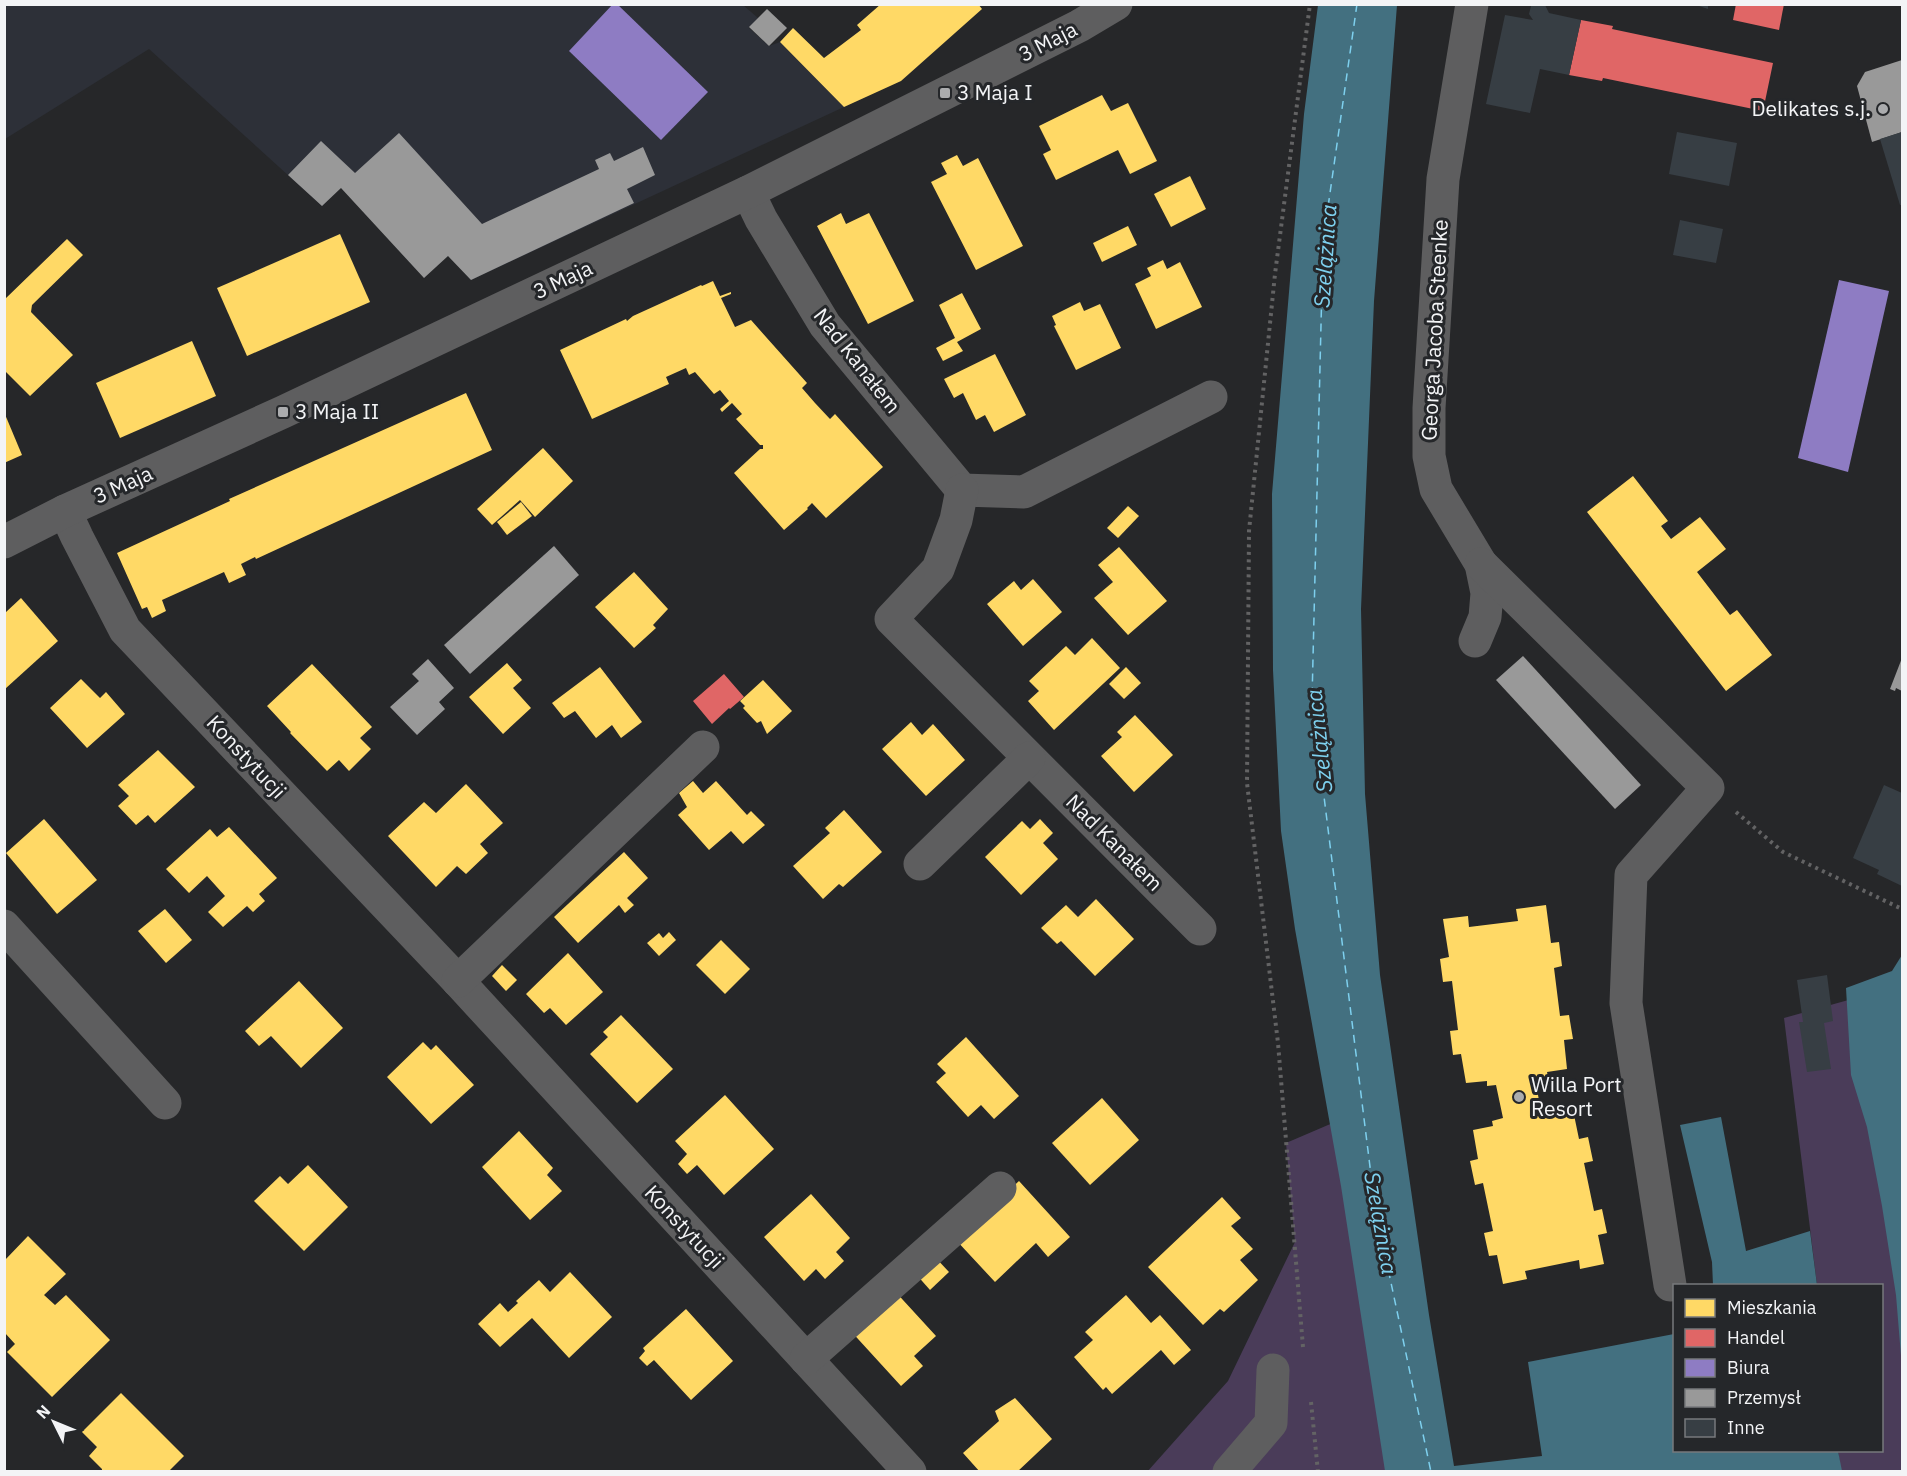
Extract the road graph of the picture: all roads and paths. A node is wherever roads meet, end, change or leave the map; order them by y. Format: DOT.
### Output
graph roads {
  1 [pos="1116,4"];
  2 [pos="1310,4"];
  3 [pos="1473,4"];
  4 [pos="748,192"];
  5 [pos="1211,397"];
  6 [pos="962,490"];
  7 [pos="66,511"];
  8 [pos="4,542"];
  9 [pos="1482,564"];
  10 [pos="1475,641"];
  11 [pos="704,747"];
  12 [pos="1029,758"];
  13 [pos="1708,788"];
  14 [pos="920,864"];
  15 [pos="1902,909"];
  16 [pos="4,926"];
  17 [pos="1200,929"];
  18 [pos="458,981"];
  19 [pos="165,1103"];
  20 [pos="1000,1188"];
  21 [pos="1670,1284"];
  22 [pos="1304,1353"];
  23 [pos="806,1359"];
  24 [pos="1273,1370"];
  25 [pos="1310,1396"];
  26 [pos="910,1472"];
  27 [pos="1228,1472"];
  28 [pos="1318,1472"];
  1 -- 4 [label="street, 3 Maja"];
  2 -- 22 [label="path"];
  3 -- 9 [label="street, Georga Jacoba Steenke"];
  4 -- 6 [label="street, Nad Kanałem"];
  4 -- 7 [label="street, 3 Maja"];
  5 -- 6 [label="street"];
  6 -- 12 [label="street, Nad Kanałem"];
  7 -- 8 [label="street, 3 Maja"];
  7 -- 18 [label="street, Konstytucji"];
  9 -- 10 [label="street, Georga Jacoba Steenke"];
  9 -- 13 [label="street"];
  11 -- 18 [label="street"];
  12 -- 14 [label="street"];
  12 -- 17 [label="street, Nad Kanałem"];
  13 -- 15 [label="path"];
  13 -- 21 [label="street"];
  16 -- 19 [label="street"];
  18 -- 23 [label="street, Konstytucji"];
  20 -- 23 [label="street"];
  23 -- 26 [label="street, Konstytucji"];
  24 -- 27 [label="street"];
  25 -- 28 [label="path"];
}
